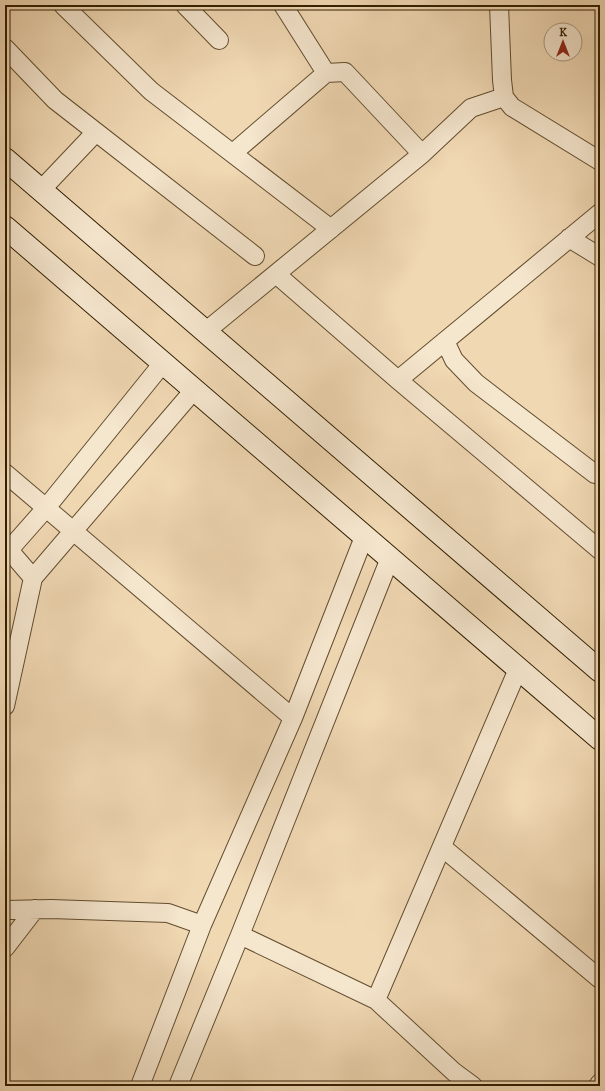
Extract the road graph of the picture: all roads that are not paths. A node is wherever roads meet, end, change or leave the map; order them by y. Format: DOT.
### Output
graph roads {
  1 [pos="63,5"];
  2 [pos="185,5"];
  3 [pos="283,5"];
  4 [pos="499,5"];
  5 [pos="219,40"];
  6 [pos="5,48"];
  7 [pos="326,73"];
  8 [pos="504,97"];
  9 [pos="96,132"];
  10 [pos="233,154"];
  11 [pos="422,154"];
  12 [pos="5,159"];
  13 [pos="600,161"];
  14 [pos="41,190"];
  15 [pos="600,213"];
  16 [pos="5,227"];
  17 [pos="331,229"];
  18 [pos="569,238"];
  19 [pos="255,256"];
  20 [pos="600,257"];
  21 [pos="276,274"];
  22 [pos="205,332"];
  23 [pos="445,341"];
  24 [pos="163,363"];
  25 [pos="398,380"];
  26 [pos="194,390"];
  27 [pos="5,473"];
  28 [pos="600,475"];
  29 [pos="46,508"];
  30 [pos="73,531"];
  31 [pos="364,536"];
  32 [pos="7,550"];
  33 [pos="600,550"];
  34 [pos="390,558"];
  35 [pos="33,578"];
  36 [pos="518,669"];
  37 [pos="600,671"];
  38 [pos="5,706"];
  39 [pos="293,718"];
  40 [pos="600,739"];
  41 [pos="442,847"];
  42 [pos="35,909"];
  43 [pos="5,910"];
  44 [pos="202,925"];
  45 [pos="240,935"];
  46 [pos="5,948"];
  47 [pos="600,979"];
  48 [pos="376,1000"];
  49 [pos="450,1079"];
  50 [pos="600,1083"];
  51 [pos="140,1086"];
  52 [pos="178,1086"];
  53 [pos="473,1086"];
  54 [pos="598,1086"];
  1 -- 10 [label="street"];
  2 -- 5 [label="street"];
  3 -- 7 [label="street"];
  4 -- 8 [label="street"];
  6 -- 9 [label="street"];
  7 -- 10 [label="street"];
  7 -- 11 [label="street"];
  8 -- 11 [label="street"];
  8 -- 13 [label="street"];
  9 -- 14 [label="street"];
  9 -- 19 [label="street"];
  10 -- 17 [label="street"];
  11 -- 17 [label="street"];
  12 -- 14 [label="street"];
  14 -- 22 [label="street"];
  15 -- 18 [label="street"];
  16 -- 24 [label="street"];
  17 -- 21 [label="street"];
  18 -- 20 [label="street"];
  18 -- 23 [label="street"];
  21 -- 22 [label="street"];
  21 -- 25 [label="street"];
  22 -- 37 [label="street"];
  23 -- 25 [label="street"];
  23 -- 28 [label="street"];
  24 -- 26 [label="street"];
  24 -- 29 [label="street"];
  25 -- 33 [label="street"];
  26 -- 30 [label="street"];
  26 -- 31 [label="street"];
  27 -- 29 [label="street"];
  29 -- 30 [label="street"];
  29 -- 32 [label="street"];
  30 -- 35 [label="street"];
  30 -- 39 [label="street"];
  31 -- 34 [label="street"];
  31 -- 39 [label="street"];
  32 -- 35 [label="street"];
  34 -- 36 [label="street"];
  34 -- 45 [label="street"];
  35 -- 38 [label="street"];
  36 -- 40 [label="street"];
  36 -- 41 [label="street"];
  39 -- 44 [label="street"];
  41 -- 47 [label="street"];
  41 -- 48 [label="street"];
  42 -- 43 [label="street"];
  42 -- 44 [label="street"];
  42 -- 46 [label="street"];
  44 -- 51 [label="street"];
  45 -- 48 [label="street"];
  45 -- 52 [label="street"];
  48 -- 49 [label="street"];
  49 -- 53 [label="street"];
  50 -- 54 [label="street"];
}
